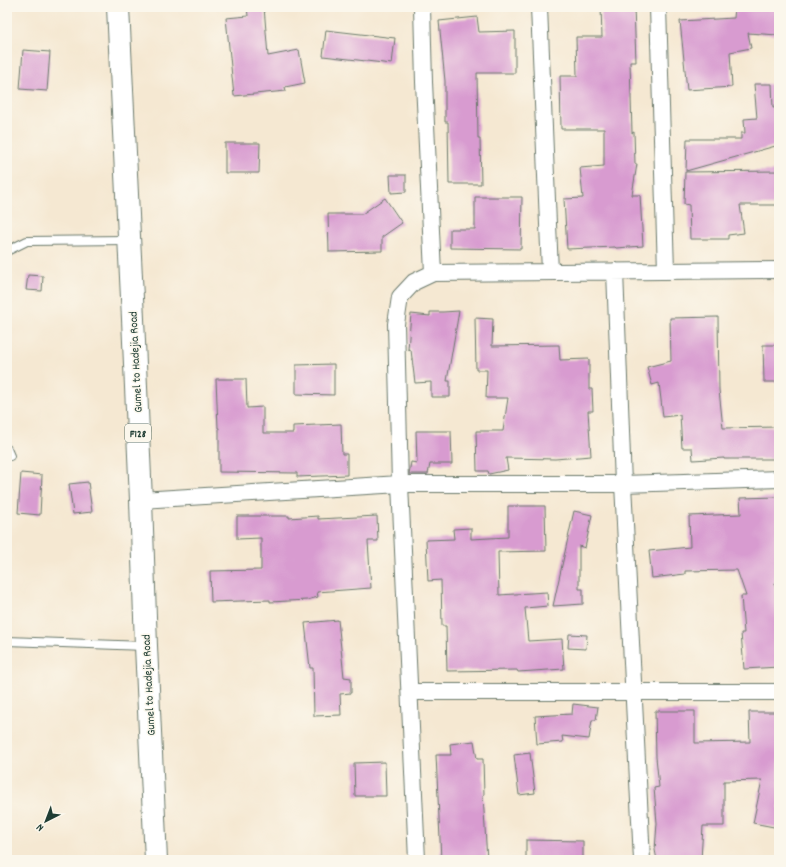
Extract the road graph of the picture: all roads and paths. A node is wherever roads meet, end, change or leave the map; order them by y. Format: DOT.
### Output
graph roads {
  1 [pos="118,7"];
  2 [pos="422,7"];
  3 [pos="539,7"];
  4 [pos="658,7"];
  5 [pos="129,240"];
  6 [pos="7,251"];
  7 [pos="779,270"];
  8 [pos="615,271"];
  9 [pos="666,271"];
  10 [pos="550,272"];
  11 [pos="433,273"];
  12 [pos="779,479"];
  13 [pos="400,484"];
  14 [pos="623,484"];
  15 [pos="141,500"];
  16 [pos="7,641"];
  17 [pos="146,646"];
  18 [pos="410,692"];
  19 [pos="633,692"];
  20 [pos="779,692"];
  21 [pos="156,860"];
  22 [pos="417,860"];
  23 [pos="642,860"];
  1 -- 5 [label="main road, Gumel to Hadejia Road / F128"];
  2 -- 11 [label="street"];
  3 -- 10 [label="street"];
  4 -- 9 [label="street"];
  5 -- 6 [label="lane"];
  5 -- 15 [label="main road, Gumel to Hadejia Road / F128"];
  7 -- 9 [label="street"];
  8 -- 9 [label="street"];
  8 -- 10 [label="street"];
  8 -- 14 [label="street"];
  10 -- 11 [label="street"];
  11 -- 13 [label="street"];
  12 -- 14 [label="street"];
  13 -- 14 [label="street"];
  13 -- 15 [label="street"];
  13 -- 18 [label="street"];
  14 -- 19 [label="street"];
  15 -- 17 [label="main road, Gumel to Hadejia Road / F128"];
  16 -- 17 [label="lane"];
  17 -- 21 [label="main road, Gumel to Hadejia Road / F128"];
  18 -- 19 [label="street"];
  18 -- 22 [label="street"];
  19 -- 20 [label="street"];
  19 -- 23 [label="street"];
}
